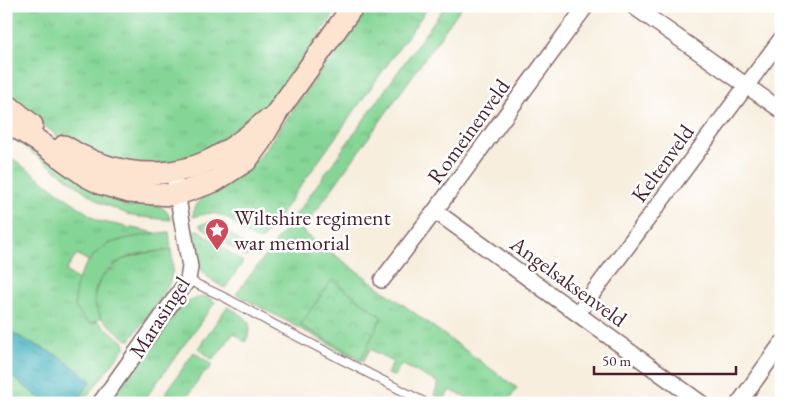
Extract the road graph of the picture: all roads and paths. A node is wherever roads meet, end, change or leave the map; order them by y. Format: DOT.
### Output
graph roads {
  1 [pos="354,6"];
  2 [pos="586,6"];
  3 [pos="632,6"];
  4 [pos="781,39"];
  5 [pos="746,85"];
  6 [pos="6,104"];
  7 [pos="781,110"];
  8 [pos="278,111"];
  9 [pos="6,121"];
  10 [pos="173,170"];
  11 [pos="178,193"];
  12 [pos="435,212"];
  13 [pos="188,280"];
  14 [pos="382,280"];
  15 [pos="578,313"];
  16 [pos="781,344"];
  17 [pos="100,403"];
  18 [pos="426,403"];
  19 [pos="701,403"];
  20 [pos="739,403"];
  1 -- 8 [label="street"];
  2 -- 12 [label="street, Romeinenveld"];
  3 -- 5 [label="street"];
  4 -- 5 [label="street, Keltenveld"];
  5 -- 7 [label="street"];
  5 -- 15 [label="street, Keltenveld"];
  6 -- 10 [label="street"];
  8 -- 10 [label="street"];
  8 -- 11 [label="street"];
  9 -- 11 [label="street"];
  10 -- 11 [label="street, Marasingel"];
  11 -- 13 [label="street, Marasingel"];
  12 -- 14 [label="street, Romeinenveld"];
  12 -- 15 [label="street, Angelsaksenveld"];
  13 -- 17 [label="street, Marasingel"];
  13 -- 18 [label="lane"];
  15 -- 19 [label="street, Angelsaksenveld"];
  16 -- 20 [label="street"];
}
